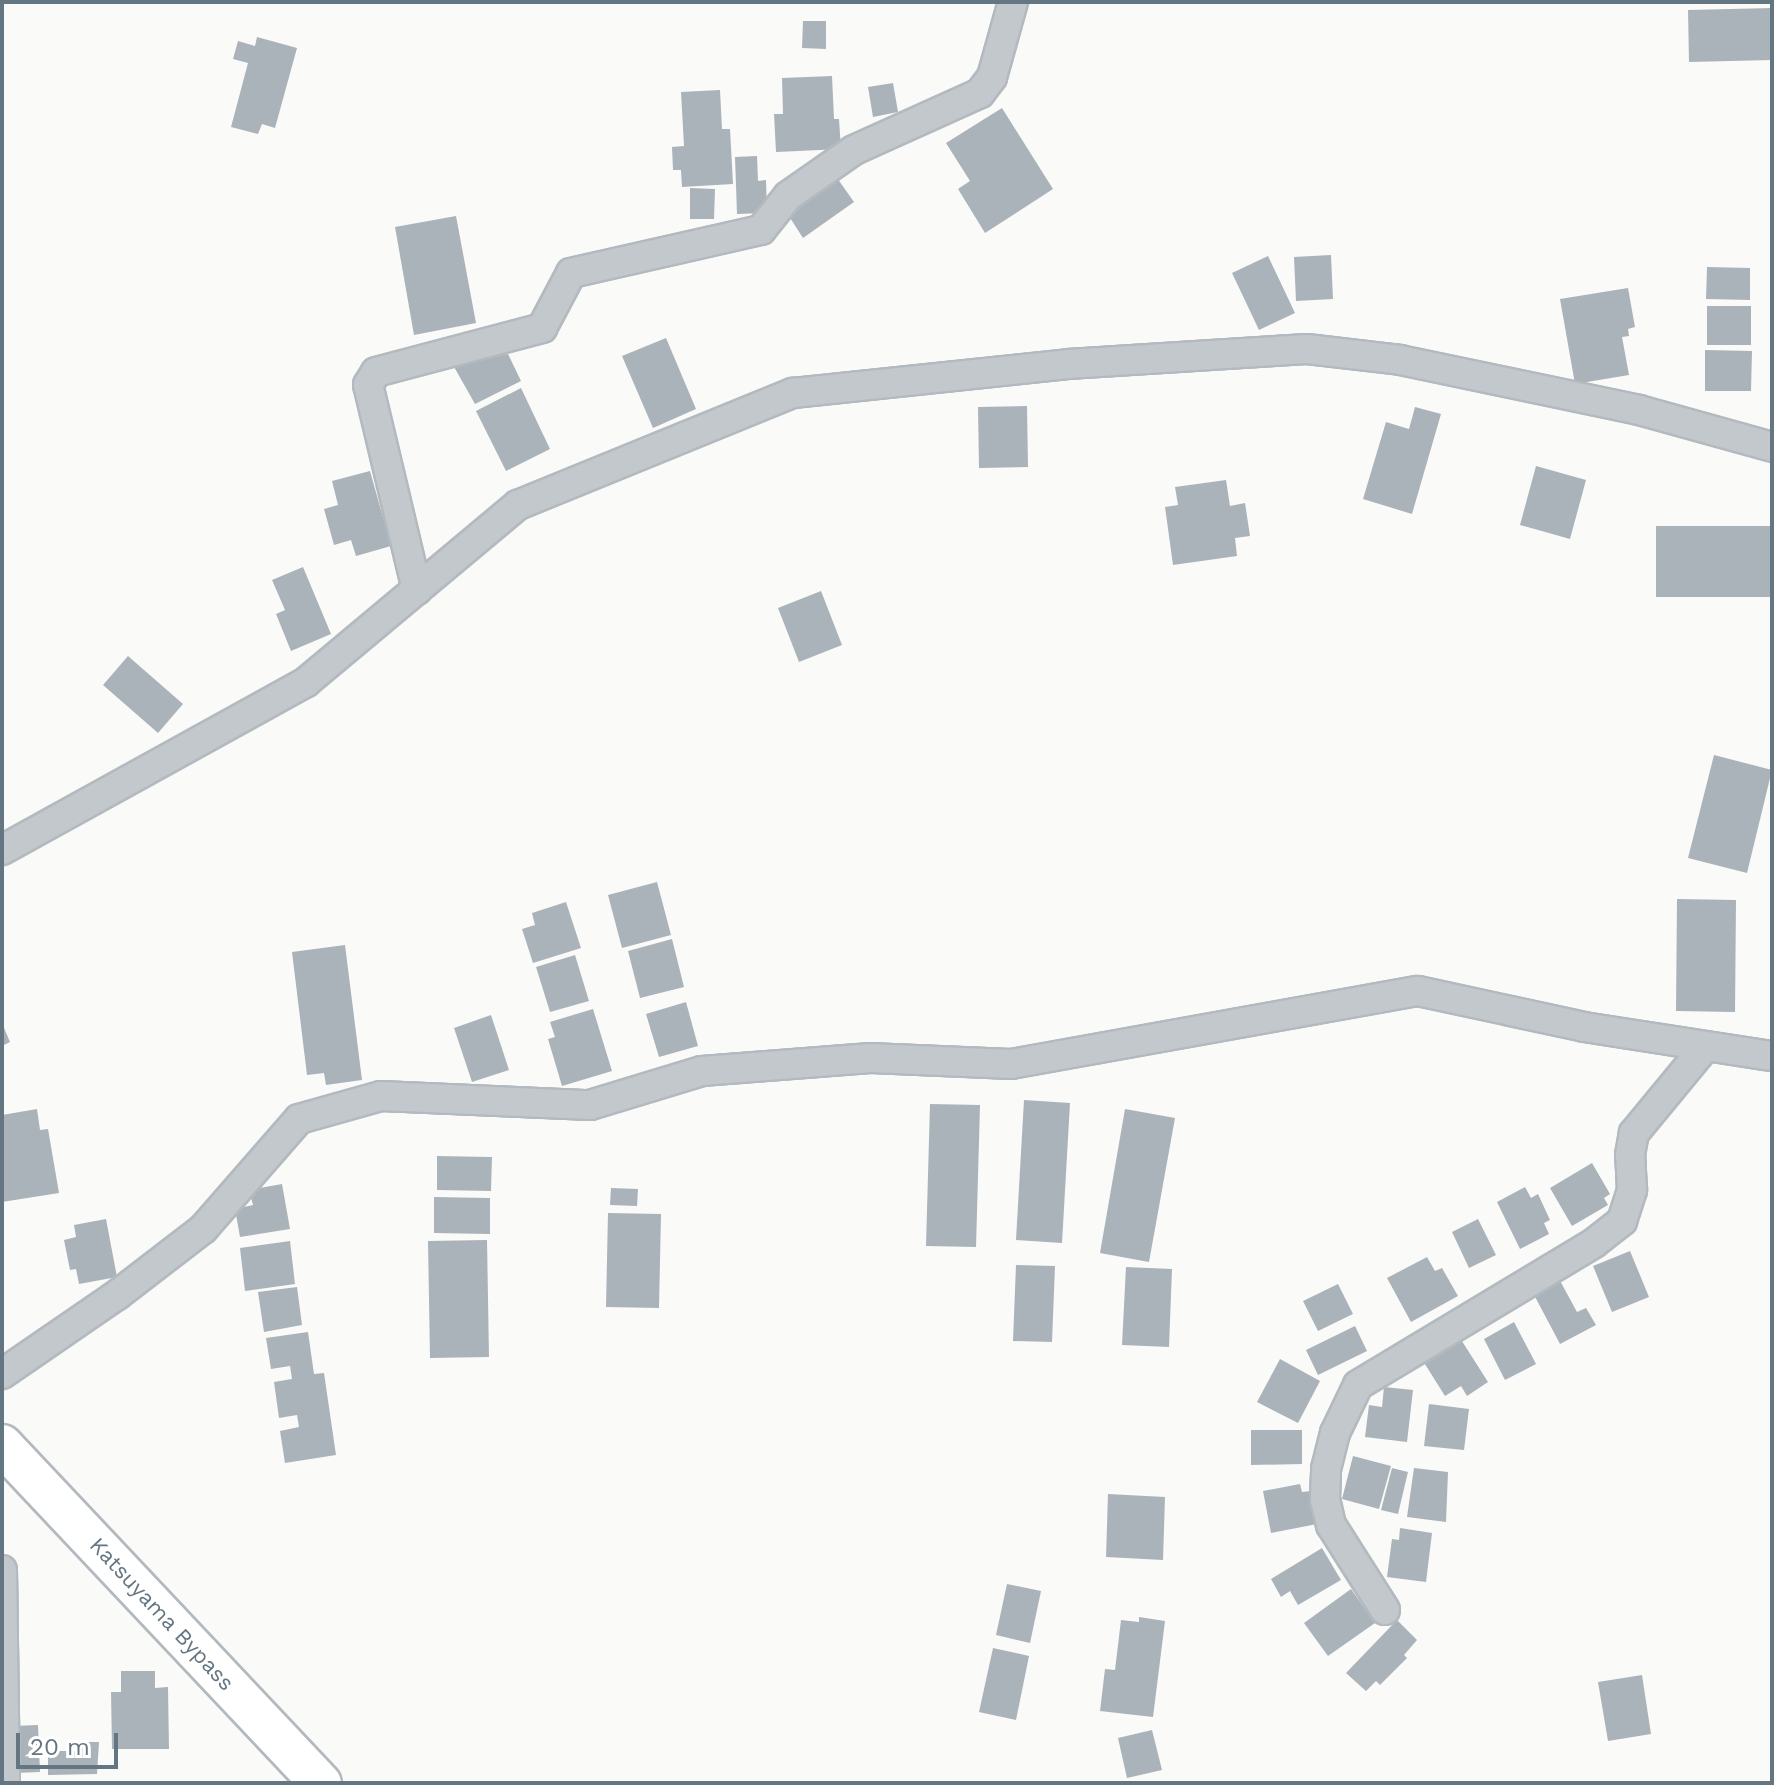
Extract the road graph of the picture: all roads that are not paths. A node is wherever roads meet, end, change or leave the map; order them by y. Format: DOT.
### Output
graph roads {
  1 [pos="1013,2"];
  2 [pos="1772,447"];
  3 [pos="417,590"];
  4 [pos="2,850"];
  5 [pos="1704,1048"];
  6 [pos="1772,1056"];
  7 [pos="2,1374"];
  8 [pos="2,1445"];
  9 [pos="2,1570"];
  10 [pos="1385,1610"];
  11 [pos="5,1783"];
  12 [pos="321,1783"];
  1 -- 3 [label="street"];
  2 -- 3 [label="street"];
  3 -- 4 [label="street"];
  5 -- 6 [label="street"];
  5 -- 7 [label="street"];
  5 -- 10 [label="street"];
  8 -- 12 [label="main road, Katsuyama Bypass"];
  9 -- 11 [label="street"];
}
